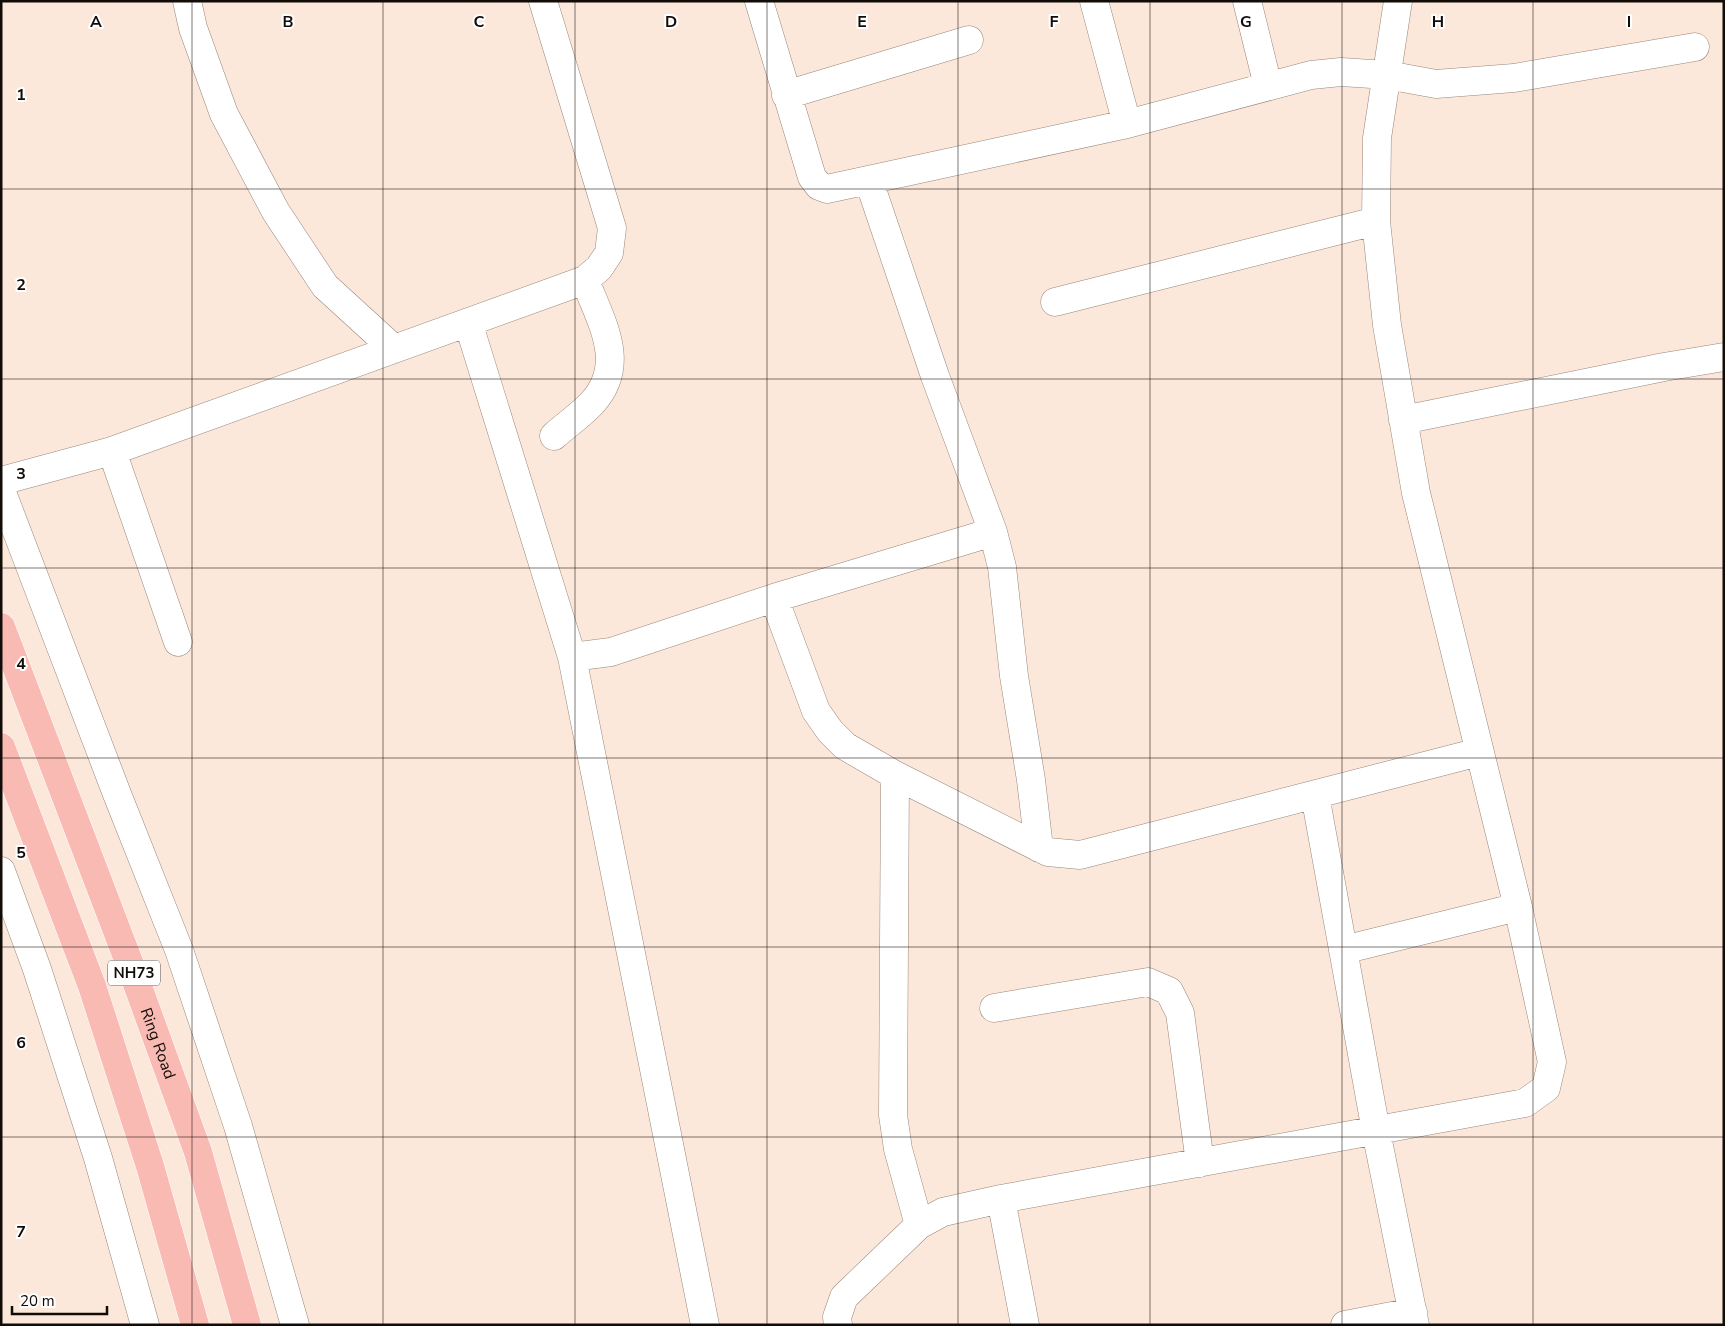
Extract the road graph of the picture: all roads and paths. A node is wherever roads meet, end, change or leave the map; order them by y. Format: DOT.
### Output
graph roads {
  1 [pos="187,1"];
  2 [pos="543,1"];
  3 [pos="759,1"];
  4 [pos="1094,1"];
  5 [pos="1246,1"];
  6 [pos="1398,1"];
  7 [pos="969,40"];
  8 [pos="1695,47"];
  9 [pos="1388,75"];
  10 [pos="1268,86"];
  11 [pos="786,95"];
  12 [pos="1127,124"];
  13 [pos="869,181"];
  14 [pos="1376,221"];
  15 [pos="585,280"];
  16 [pos="1055,302"];
  17 [pos="468,322"];
  18 [pos="394,349"];
  19 [pos="1724,357"];
  20 [pos="1403,420"];
  21 [pos="554,436"];
  22 [pos="112,451"];
  23 [pos="1,481"];
  24 [pos="1,490"];
  25 [pos="993,532"];
  26 [pos="774,598"];
  27 [pos="1,627"];
  28 [pos="178,642"];
  29 [pos="572,657"];
  30 [pos="1,747"];
  31 [pos="1479,752"];
  32 [pos="895,775"];
  33 [pos="1315,794"];
  34 [pos="1039,848"];
  35 [pos="1,871"];
  36 [pos="1518,906"];
  37 [pos="1343,950"];
  38 [pos="994,1008"];
  39 [pos="1376,1131"];
  40 [pos="1200,1163"];
  41 [pos="1001,1199"];
  42 [pos="919,1225"];
  43 [pos="1414,1318"];
  44 [pos="145,1325"];
  45 [pos="195,1325"];
  46 [pos="247,1325"];
  47 [pos="296,1325"];
  48 [pos="705,1325"];
  49 [pos="838,1325"];
  50 [pos="1025,1325"];
  51 [pos="1345,1325"];
  1 -- 18 [label="street"];
  2 -- 15 [label="street"];
  3 -- 11 [label="street"];
  4 -- 12 [label="street"];
  5 -- 10 [label="street"];
  6 -- 9 [label="street"];
  7 -- 11 [label="street"];
  8 -- 9 [label="street"];
  9 -- 10 [label="street"];
  9 -- 14 [label="street"];
  10 -- 12 [label="street"];
  11 -- 13 [label="street"];
  12 -- 13 [label="street"];
  13 -- 25 [label="street"];
  14 -- 16 [label="street"];
  14 -- 20 [label="street"];
  15 -- 17 [label="street"];
  15 -- 21 [label="street"];
  17 -- 18 [label="street"];
  17 -- 29 [label="street"];
  18 -- 22 [label="street"];
  19 -- 20 [label="street"];
  20 -- 31 [label="street"];
  22 -- 23 [label="street"];
  22 -- 28 [label="street"];
  24 -- 47 [label="street"];
  25 -- 26 [label="street"];
  25 -- 34 [label="street"];
  26 -- 29 [label="street"];
  26 -- 32 [label="street"];
  27 -- 46 [label="highway, Ring Road / NH73"];
  29 -- 48 [label="street"];
  30 -- 45 [label="highway, NH73"];
  31 -- 33 [label="street"];
  31 -- 36 [label="street"];
  32 -- 34 [label="street"];
  32 -- 42 [label="street"];
  33 -- 34 [label="street"];
  33 -- 37 [label="street"];
  35 -- 44 [label="street"];
  36 -- 37 [label="street"];
  36 -- 39 [label="street"];
  37 -- 39 [label="street"];
  38 -- 40 [label="street"];
  39 -- 40 [label="street"];
  39 -- 43 [label="street"];
  40 -- 41 [label="street"];
  41 -- 42 [label="street"];
  41 -- 50 [label="street"];
  42 -- 49 [label="street"];
  43 -- 51 [label="street"];
}
